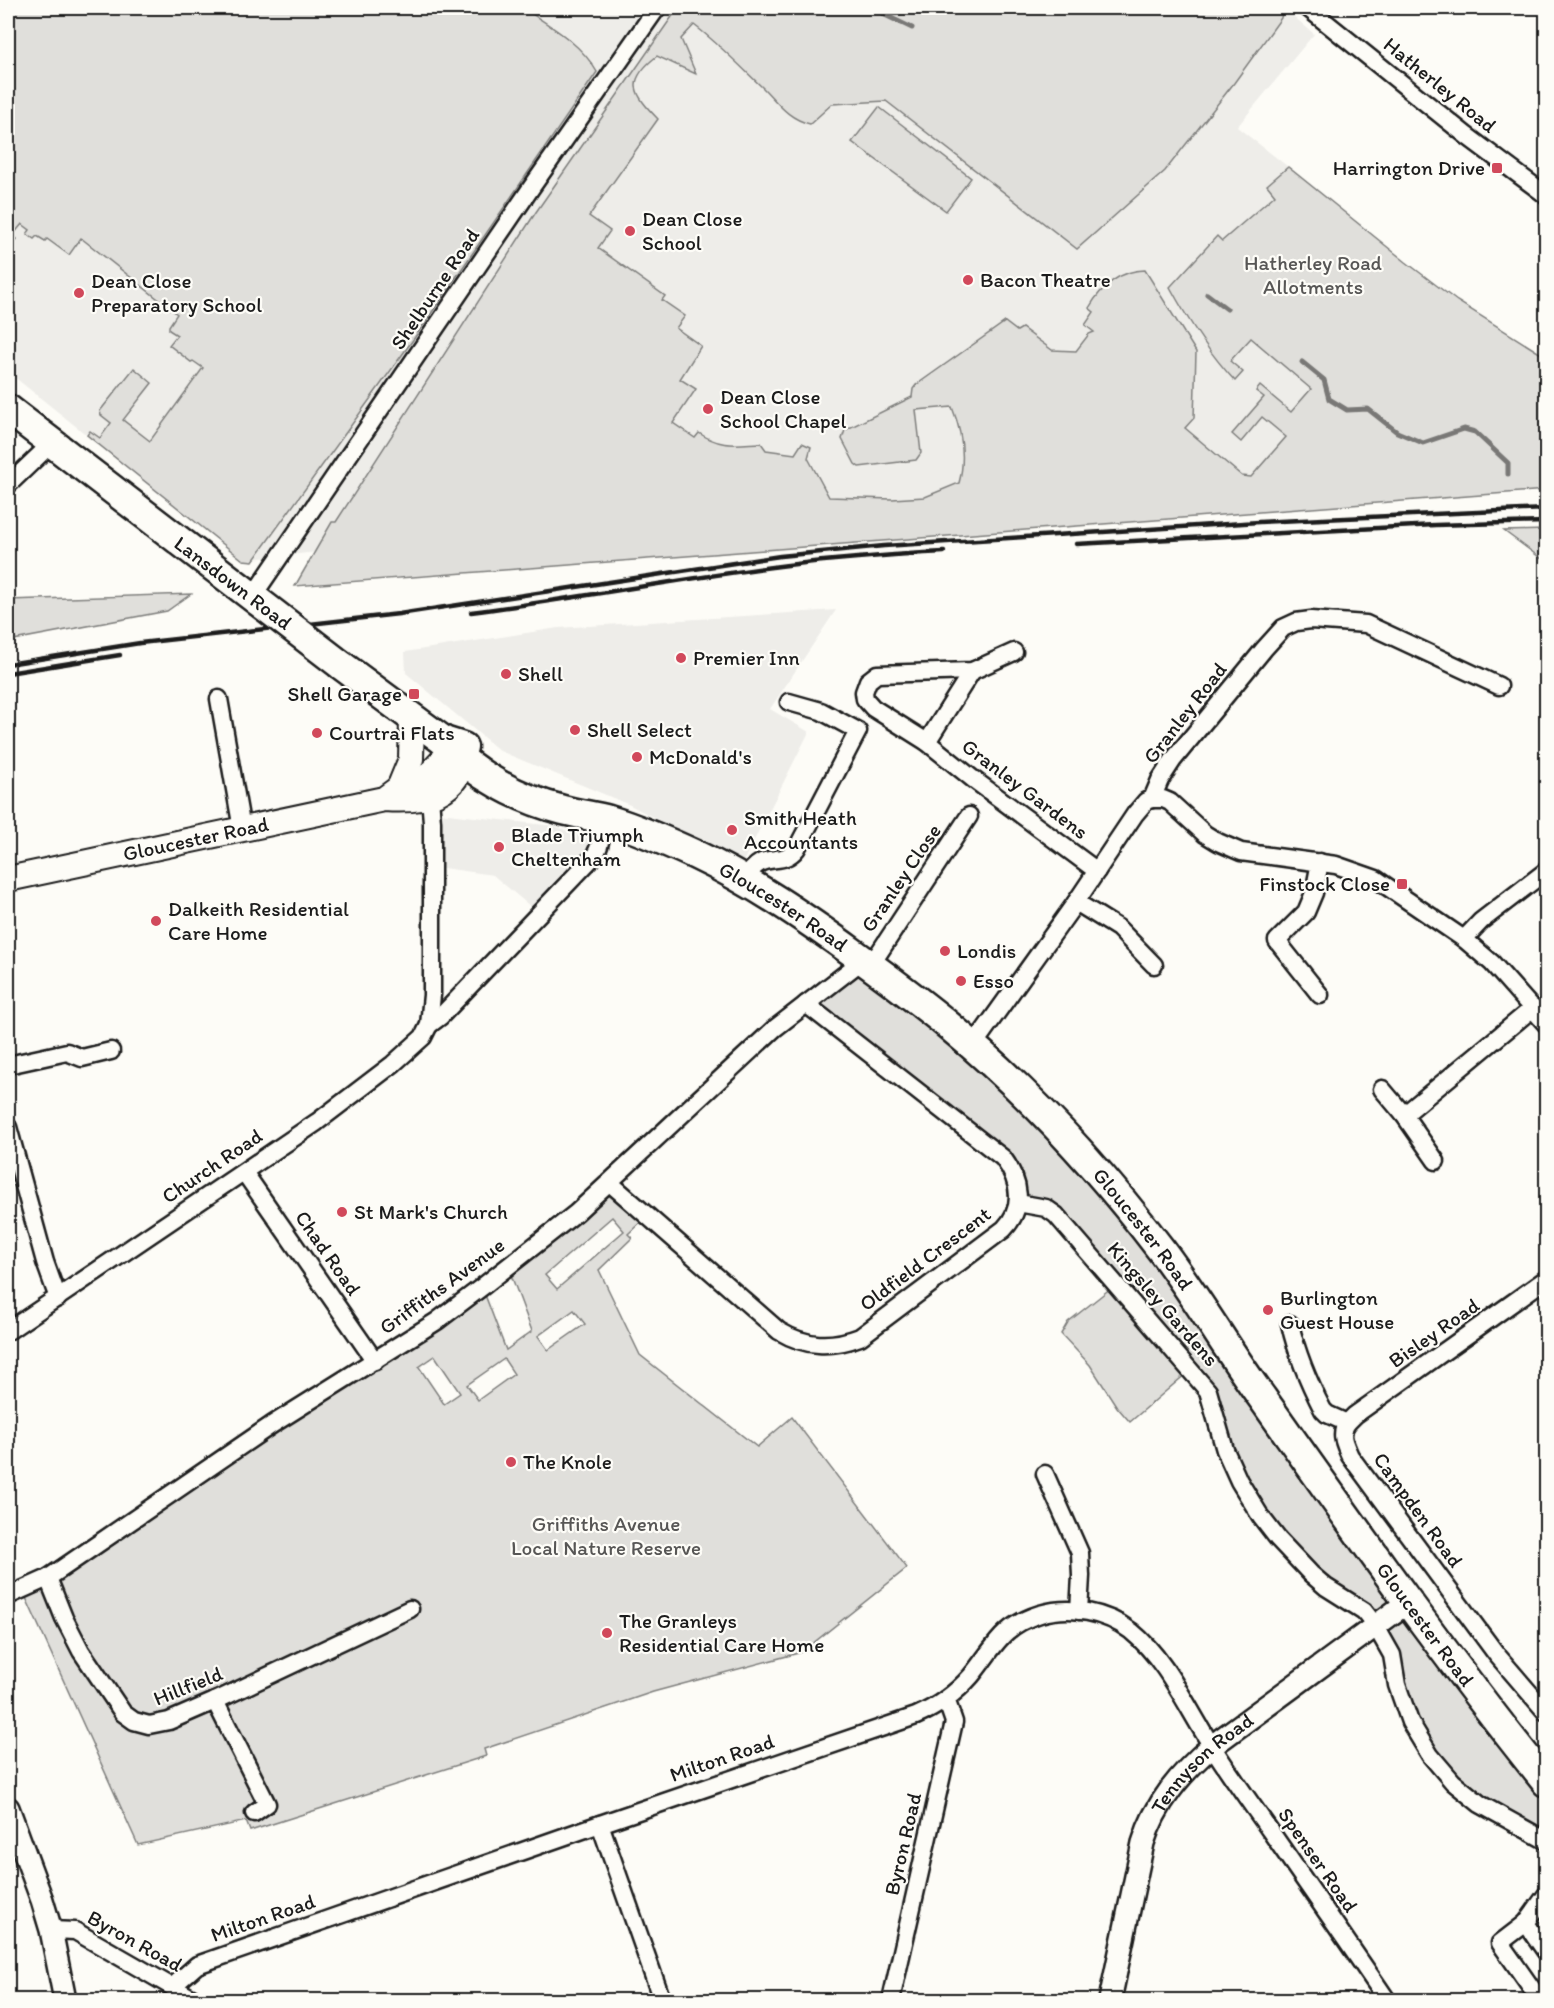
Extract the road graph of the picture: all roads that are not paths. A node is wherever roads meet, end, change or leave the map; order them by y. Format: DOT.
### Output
graph roads {
  1 [pos="657,8"];
  2 [pos="1308,8"];
  3 [pos="1546,195"];
  4 [pos="8,409"];
  5 [pos="52,443"];
  6 [pos="8,485"];
  7 [pos="256,599"];
  8 [pos="1014,652"];
  9 [pos="972,671"];
  10 [pos="1498,686"];
  11 [pos="219,699"];
  12 [pos="789,702"];
  13 [pos="412,719"];
  14 [pos="927,742"];
  15 [pos="456,756"];
  16 [pos="392,793"];
  17 [pos="430,798"];
  18 [pos="1152,798"];
  19 [pos="969,816"];
  20 [pos="602,818"];
  21 [pos="242,829"];
  22 [pos="1320,862"];
  23 [pos="1097,871"];
  24 [pos="1546,871"];
  25 [pos="8,879"];
  26 [pos="745,880"];
  27 [pos="1076,902"];
  28 [pos="1464,939"];
  29 [pos="867,962"];
  30 [pos="1154,965"];
  31 [pos="1320,995"];
  32 [pos="806,1004"];
  33 [pos="1533,1008"];
  34 [pos="1546,1024"];
  35 [pos="429,1025"];
  36 [pos="973,1046"];
  37 [pos="111,1051"];
  38 [pos="8,1065"];
  39 [pos="1382,1089"];
  40 [pos="1404,1115"];
  41 [pos="8,1126"];
  42 [pos="1436,1161"];
  43 [pos="244,1172"];
  44 [pos="610,1183"];
  45 [pos="1018,1203"];
  46 [pos="1546,1279"];
  47 [pos="58,1298"];
  48 [pos="1290,1324"];
  49 [pos="8,1331"];
  50 [pos="375,1361"];
  51 [pos="1347,1423"];
  52 [pos="1045,1474"];
  53 [pos="48,1578"];
  54 [pos="8,1596"];
  55 [pos="1408,1602"];
  56 [pos="410,1609"];
  57 [pos="1079,1611"];
  58 [pos="1375,1625"];
  59 [pos="946,1698"];
  60 [pos="215,1701"];
  61 [pos="1546,1712"];
  62 [pos="1212,1746"];
  63 [pos="1546,1782"];
  64 [pos="8,1808"];
  65 [pos="254,1813"];
  66 [pos="600,1824"];
  67 [pos="1545,1840"];
  68 [pos="14,1842"];
  69 [pos="1546,1895"];
  70 [pos="1526,1923"];
  71 [pos="51,1930"];
  72 [pos="1546,1952"];
  73 [pos="172,1987"];
  74 [pos="65,2001"];
  75 [pos="195,2001"];
  76 [pos="662,2001"];
  77 [pos="891,2001"];
  78 [pos="1110,2001"];
  79 [pos="1387,2001"];
  80 [pos="1540,2001"];
  1 -- 7 [label="street, Shelburne Road"];
  2 -- 3 [label="street, Hatherley Road"];
  4 -- 5 [label="highway, Lansdown Road"];
  5 -- 6 [label="street"];
  5 -- 7 [label="highway, Lansdown Road"];
  7 -- 13 [label="highway, Lansdown Road, bridge"];
  8 -- 9 [label="street, Granley Gardens"];
  9 -- 14 [label="street, Granley Gardens"];
  9 -- 14 [label="street, Granley Gardens"];
  10 -- 18 [label="street, Granley Road"];
  11 -- 21 [label="street"];
  12 -- 26 [label="street"];
  13 -- 15 [label="highway, Lansdown Road"];
  13 -- 16 [label="main road"];
  14 -- 23 [label="street, Granley Gardens"];
  15 -- 16 [label="main road, Gloucester Road"];
  15 -- 17 [label="main road"];
  15 -- 20 [label="highway, Gloucester Road"];
  15 -- 20 [label="highway, Gloucester Road"];
  16 -- 17 [label="main road, Gloucester Road"];
  16 -- 21 [label="main road, Gloucester Road"];
  17 -- 35 [label="street"];
  18 -- 22 [label="street"];
  18 -- 23 [label="street, Granley Road"];
  19 -- 29 [label="street, Granley Close"];
  20 -- 26 [label="highway, Gloucester Road"];
  20 -- 35 [label="street, Church Road"];
  21 -- 25 [label="main road, Gloucester Road"];
  22 -- 28 [label="street"];
  22 -- 31 [label="street"];
  23 -- 27 [label="street, Granley Road"];
  24 -- 28 [label="street"];
  26 -- 29 [label="highway, Gloucester Road"];
  27 -- 30 [label="street"];
  27 -- 36 [label="street, Granley Road"];
  28 -- 33 [label="street"];
  29 -- 32 [label="street, Griffiths Avenue"];
  29 -- 36 [label="highway, Gloucester Road"];
  32 -- 44 [label="street, Griffiths Avenue"];
  32 -- 45 [label="street, Oldfield Crescent"];
  33 -- 34 [label="street"];
  33 -- 40 [label="street"];
  35 -- 43 [label="street, Church Road"];
  36 -- 55 [label="highway, Gloucester Road"];
  37 -- 38 [label="street"];
  39 -- 40 [label="street"];
  40 -- 42 [label="street"];
  41 -- 47 [label="street"];
  43 -- 47 [label="street, Church Road"];
  43 -- 50 [label="street, Chad Road"];
  44 -- 45 [label="street, Oldfield Crescent"];
  44 -- 50 [label="street, Griffiths Avenue"];
  45 -- 58 [label="street, Kingsley Gardens"];
  46 -- 51 [label="street, Bisley Road"];
  47 -- 49 [label="street, Church Road"];
  48 -- 51 [label="street"];
  50 -- 53 [label="street, Griffiths Avenue"];
  51 -- 61 [label="street, Campden Road"];
  52 -- 57 [label="street"];
  53 -- 54 [label="street, Griffiths Avenue"];
  53 -- 60 [label="street, Hillfield"];
  55 -- 58 [label="street, Tennyson Road"];
  55 -- 63 [label="highway, Gloucester Road"];
  56 -- 60 [label="street, Hillfield"];
  57 -- 59 [label="street, Milton Road"];
  57 -- 62 [label="street, Milton Road"];
  58 -- 62 [label="street, Tennyson Road"];
  58 -- 67 [label="street, Kingsley Gardens"];
  59 -- 66 [label="street, Milton Road"];
  59 -- 77 [label="street, Byron Road"];
  60 -- 65 [label="street"];
  62 -- 78 [label="street, Tennyson Road"];
  62 -- 79 [label="street, Spenser Road"];
  64 -- 68 [label="street"];
  66 -- 73 [label="street, Milton Road"];
  66 -- 76 [label="street"];
  68 -- 71 [label="street"];
  69 -- 70 [label="street"];
  70 -- 72 [label="street"];
  70 -- 80 [label="street"];
  71 -- 73 [label="street, Byron Road"];
  71 -- 74 [label="street"];
  73 -- 75 [label="street, Byron Road"];
}
